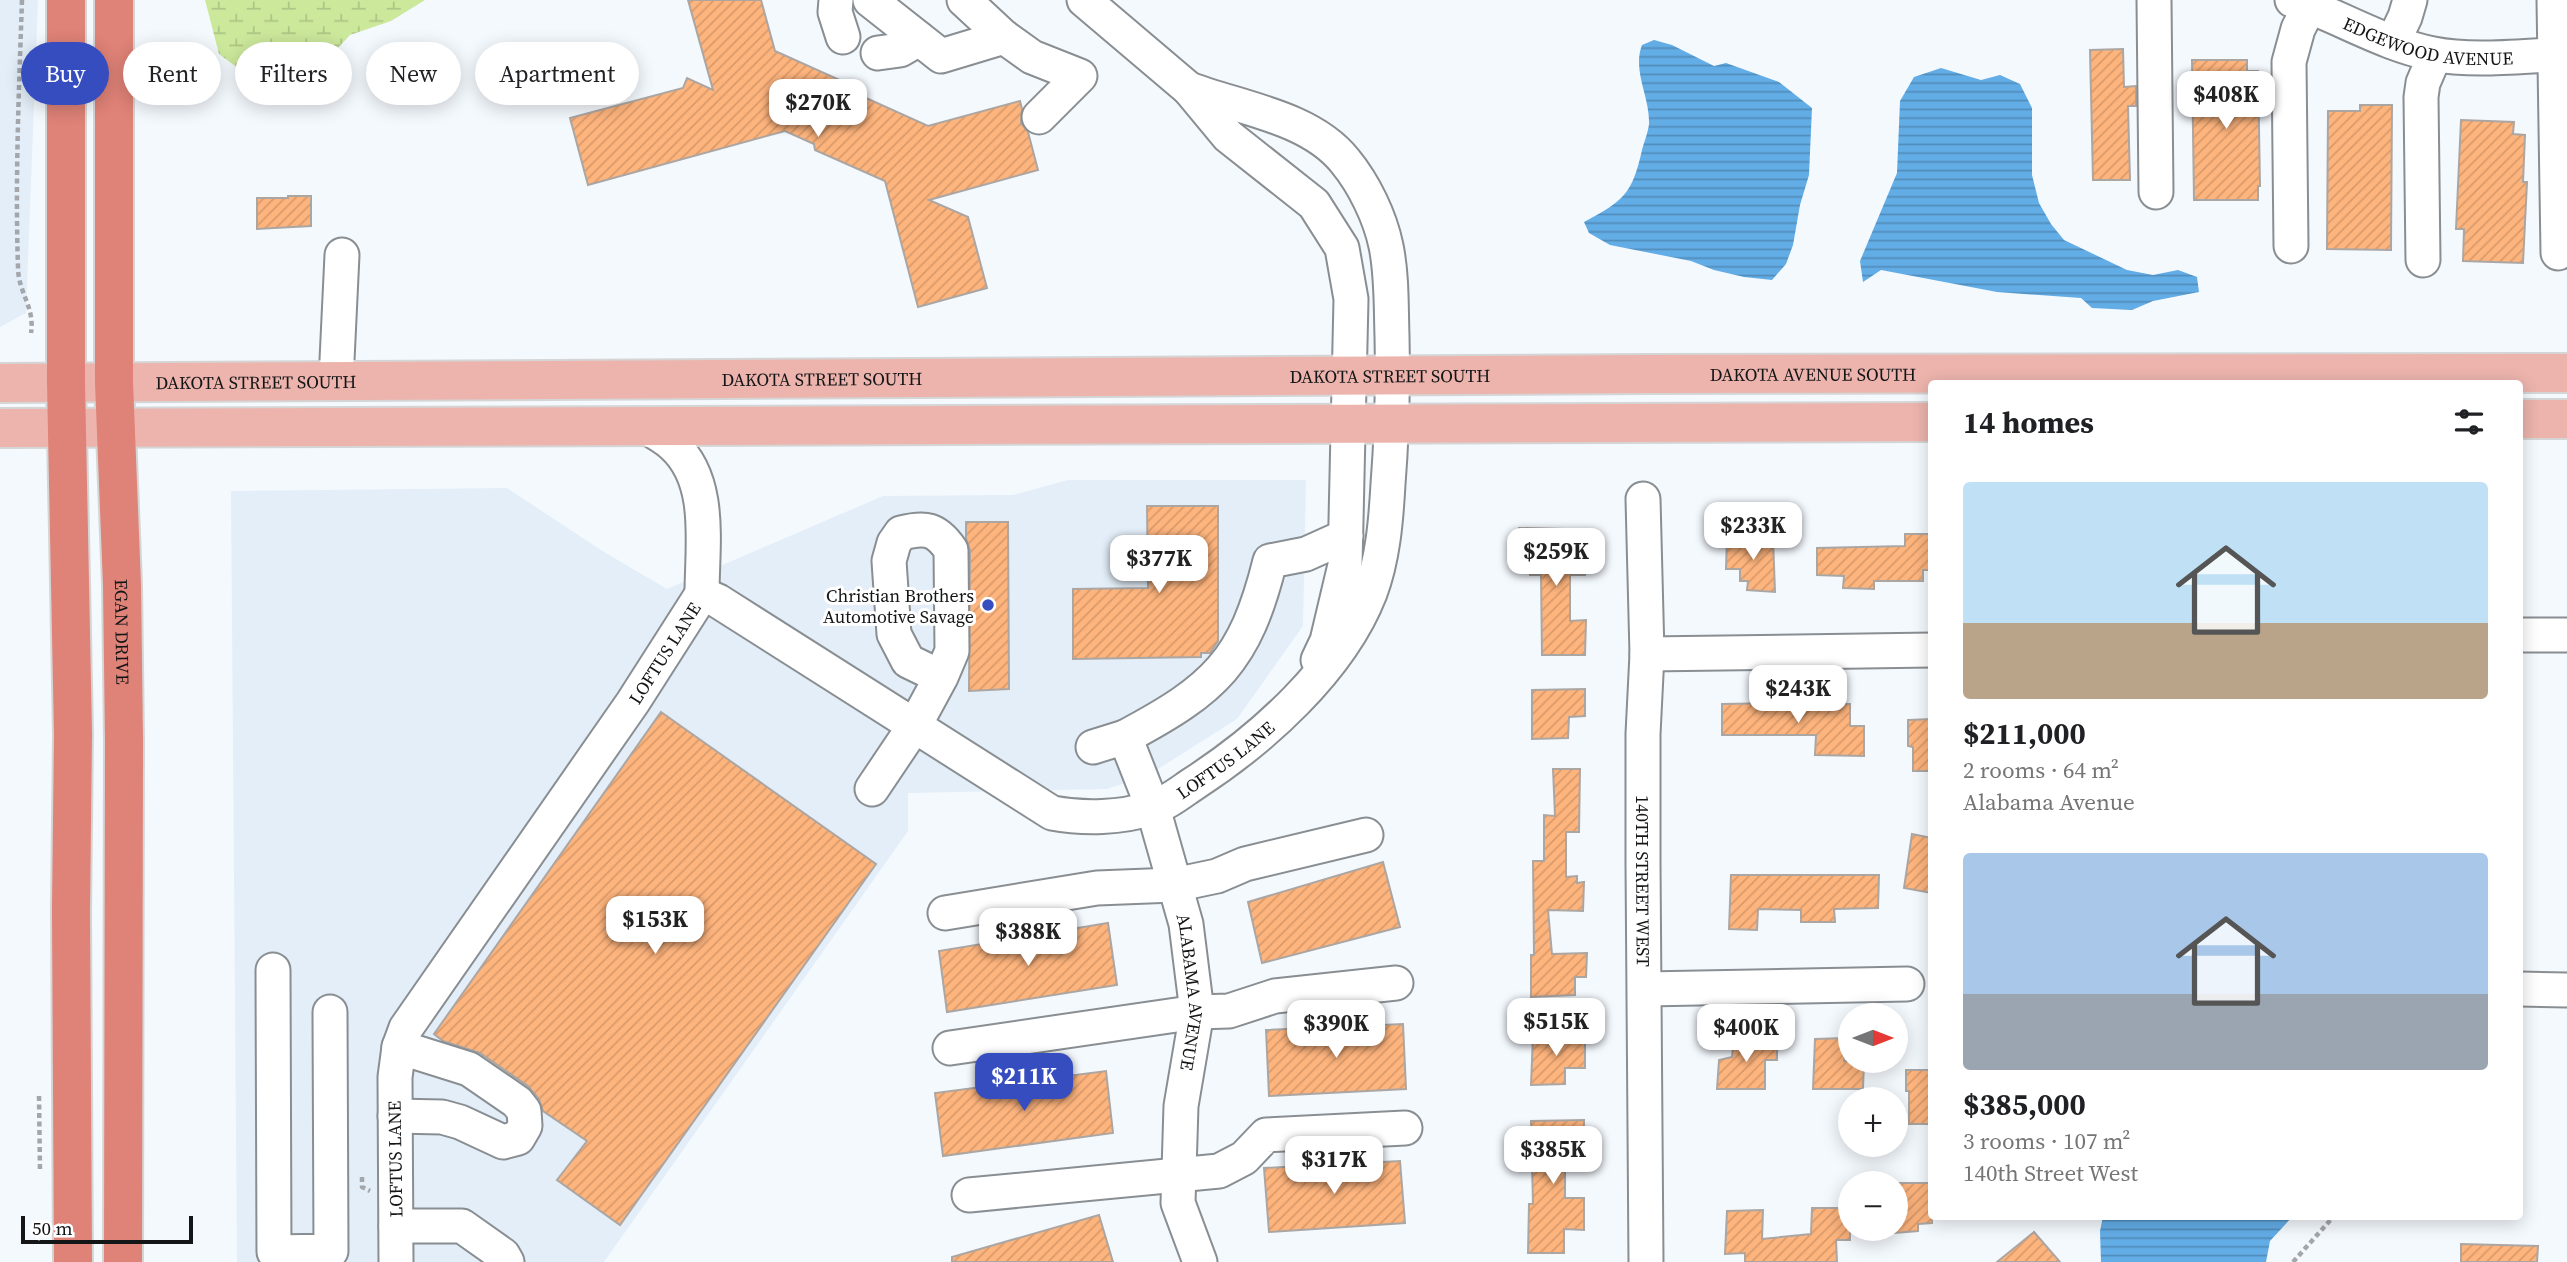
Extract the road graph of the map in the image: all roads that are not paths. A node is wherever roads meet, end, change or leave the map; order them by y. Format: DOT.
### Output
graph roads {
  1 [pos="66,0"];
  2 [pos="114,0"];
  3 [pos="836,0"];
  4 [pos="870,0"];
  5 [pos="964,0"];
  6 [pos="1084,0"];
  7 [pos="2154,0"];
  8 [pos="2410,0"];
  9 [pos="2554,0"];
  10 [pos="2301,3"];
  11 [pos="843,37"];
  12 [pos="1004,37"];
  13 [pos="919,39"];
  14 [pos="2393,42"];
  15 [pos="878,52"];
  16 [pos="2435,55"];
  17 [pos="2561,55"];
  18 [pos="1189,89"];
  19 [pos="1039,117"];
  20 [pos="2156,192"];
  21 [pos="2291,246"];
  22 [pos="2558,253"];
  23 [pos="342,256"];
  24 [pos="2423,260"];
  25 [pos="2567,373"];
  26 [pos="1647,374"];
  27 [pos="1351,376"];
  28 [pos="1393,376"];
  29 [pos="335,381"];
  30 [pos="66,382"];
  31 [pos="114,382"];
  32 [pos="0,383"];
  33 [pos="2523,419"];
  34 [pos="2567,419"];
  35 [pos="1928,422"];
  36 [pos="1350,424"];
  37 [pos="1393,425"];
  38 [pos="646,427"];
  39 [pos="0,428"];
  40 [pos="67,429"];
  41 [pos="115,429"];
  42 [pos="1643,499"];
  43 [pos="1346,536"];
  44 [pos="702,594"];
  45 [pos="2523,635"];
  46 [pos="2567,635"];
  47 [pos="1928,650"];
  48 [pos="1647,654"];
  49 [pos="941,677"];
  50 [pos="1310,683"];
  51 [pos="915,724"];
  52 [pos="1125,737"];
  53 [pos="1093,747"];
  54 [pos="872,789"];
  55 [pos="1153,808"];
  56 [pos="1366,835"];
  57 [pos="1174,885"];
  58 [pos="945,913"];
  59 [pos="273,970"];
  60 [pos="1396,983"];
  61 [pos="1907,985"];
  62 [pos="1645,989"];
  63 [pos="2523,989"];
  64 [pos="2567,990"];
  65 [pos="330,1012"];
  66 [pos="1197,1012"];
  67 [pos="400,1047"];
  68 [pos="950,1048"];
  69 [pos="394,1116"];
  70 [pos="1405,1128"];
  71 [pos="1179,1173"];
  72 [pos="970,1195"];
  73 [pos="396,1226"];
  74 [pos="73,1262"];
  75 [pos="123,1262"];
  76 [pos="396,1262"];
  77 [pos="507,1262"];
  78 [pos="1200,1262"];
  79 [pos="1646,1262"];
  1 -- 30 [label="highway"];
  2 -- 31 [label="highway, EGAN DRIVE"];
  3 -- 11 [label="street"];
  4 -- 13 [label="street"];
  5 -- 12 [label="street"];
  6 -- 18 [label="street"];
  7 -- 20 [label="street"];
  8 -- 14 [label="street"];
  9 -- 17 [label="street"];
  10 -- 14 [label="street, EDGEWOOD AVENUE"];
  10 -- 21 [label="street"];
  12 -- 13 [label="street"];
  12 -- 19 [label="street"];
  13 -- 15 [label="street"];
  14 -- 16 [label="street, EDGEWOOD AVENUE"];
  16 -- 17 [label="street, EDGEWOOD AVENUE"];
  16 -- 24 [label="street"];
  17 -- 22 [label="street"];
  18 -- 27 [label="street, LOFTUS LANE"];
  18 -- 28 [label="street, LOFTUS LANE"];
  23 -- 29 [label="street"];
  25 -- 26 [label="main road, DAKOTA AVENUE SOUTH"];
  26 -- 28 [label="main road, DAKOTA STREET SOUTH"];
  27 -- 28 [label="main road, DAKOTA STREET SOUTH"];
  27 -- 29 [label="main road, DAKOTA STREET SOUTH"];
  27 -- 36 [label="street, LOFTUS LANE"];
  28 -- 37 [label="street, LOFTUS LANE"];
  29 -- 31 [label="main road, DAKOTA STREET SOUTH"];
  30 -- 31 [label="main road, DAKOTA STREET SOUTH"];
  30 -- 32 [label="main road, DAKOTA STREET SOUTH"];
  30 -- 40 [label="highway"];
  31 -- 41 [label="highway, EGAN DRIVE"];
  33 -- 34 [label="main road"];
  35 -- 37 [label="main road"];
  36 -- 37 [label="main road"];
  36 -- 38 [label="main road"];
  36 -- 43 [label="street, LOFTUS LANE"];
  37 -- 50 [label="street, LOFTUS LANE"];
  38 -- 41 [label="main road"];
  38 -- 44 [label="street"];
  39 -- 40 [label="main road"];
  40 -- 41 [label="main road"];
  40 -- 74 [label="highway"];
  41 -- 75 [label="highway, EGAN DRIVE"];
  42 -- 48 [label="street, 140TH STREET WEST"];
  43 -- 50 [label="street, LOFTUS LANE"];
  43 -- 52 [label="street"];
  44 -- 51 [label="street, LOFTUS LANE"];
  44 -- 67 [label="street, LOFTUS LANE"];
  45 -- 46 [label="street"];
  47 -- 48 [label="street"];
  48 -- 62 [label="street, 140TH STREET WEST"];
  49 -- 51 [label="street"];
  50 -- 55 [label="street, LOFTUS LANE"];
  51 -- 54 [label="street"];
  51 -- 55 [label="street, LOFTUS LANE"];
  52 -- 53 [label="street"];
  52 -- 55 [label="street, ALABAMA AVENUE"];
  55 -- 57 [label="street, ALABAMA AVENUE"];
  56 -- 57 [label="street"];
  57 -- 58 [label="street"];
  57 -- 66 [label="street, ALABAMA AVENUE"];
  59 -- 65 [label="street"];
  60 -- 66 [label="street"];
  61 -- 62 [label="street"];
  62 -- 79 [label="street, 140TH STREET WEST"];
  63 -- 64 [label="street"];
  66 -- 68 [label="street"];
  66 -- 71 [label="street, ALABAMA AVENUE"];
  67 -- 69 [label="street, LOFTUS LANE"];
  67 -- 69 [label="street"];
  69 -- 73 [label="street, LOFTUS LANE"];
  70 -- 71 [label="street"];
  71 -- 72 [label="street"];
  71 -- 78 [label="street, ALABAMA AVENUE"];
  73 -- 76 [label="street, LOFTUS LANE"];
  73 -- 77 [label="street"];
}
